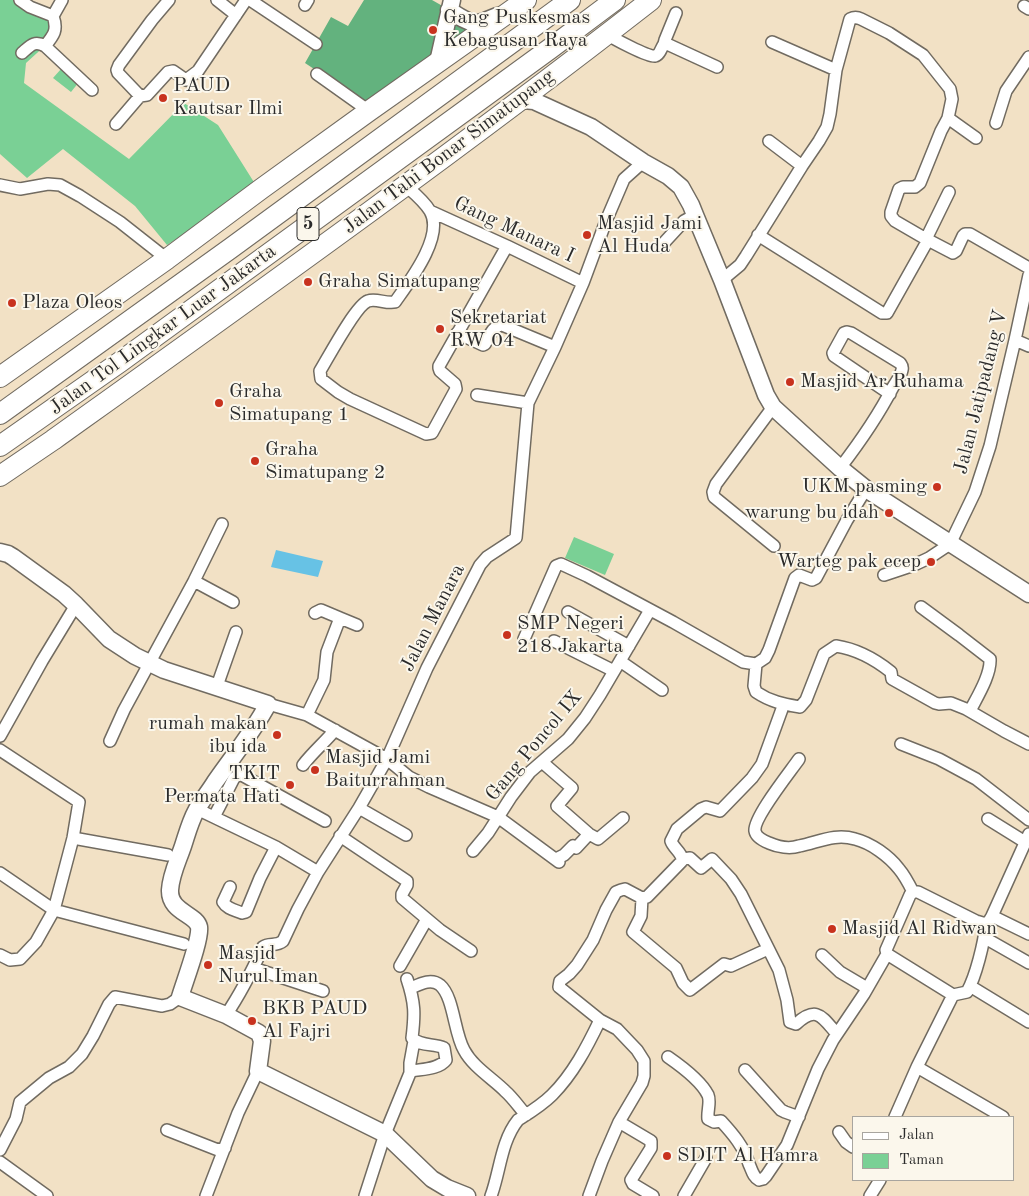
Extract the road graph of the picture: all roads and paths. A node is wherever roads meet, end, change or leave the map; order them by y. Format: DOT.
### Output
graph roads {
  1 [pos="20,0"];
  2 [pos="62,0"];
  3 [pos="169,0"];
  4 [pos="217,0"];
  5 [pos="248,0"];
  6 [pos="570,0"];
  7 [pos="615,0"];
  8 [pos="651,0"];
  9 [pos="450,3"];
  10 [pos="518,6"];
  11 [pos="676,13"];
  12 [pos="236,15"];
  13 [pos="53,16"];
  14 [pos="607,34"];
  15 [pos="772,42"];
  16 [pos="316,44"];
  17 [pos="664,44"];
  18 [pos="45,46"];
  19 [pos="22,53"];
  20 [pos="1029,57"];
  21 [pos="438,62"];
  22 [pos="717,66"];
  23 [pos="836,70"];
  24 [pos="317,74"];
  25 [pos="538,86"];
  26 [pos="92,90"];
  27 [pos="140,96"];
  28 [pos="522,100"];
  29 [pos="546,107"];
  30 [pos="369,111"];
  31 [pos="948,118"];
  32 [pos="996,123"];
  33 [pos="116,124"];
  34 [pos="976,138"];
  35 [pos="769,141"];
  36 [pos="643,162"];
  37 [pos="802,166"];
  38 [pos="0,185"];
  39 [pos="406,186"];
  40 [pos="949,192"];
  41 [pos="430,211"];
  42 [pos="695,215"];
  43 [pos="758,235"];
  44 [pos="927,240"];
  45 [pos="507,246"];
  46 [pos="660,246"];
  47 [pos="167,259"];
  48 [pos="1029,268"];
  49 [pos="1029,275"];
  50 [pos="722,280"];
  51 [pos="583,283"];
  52 [pos="457,333"];
  53 [pos="1015,340"];
  54 [pos="1029,346"];
  55 [pos="555,347"];
  56 [pos="0,377"];
  57 [pos="890,394"];
  58 [pos="477,395"];
  59 [pos="528,402"];
  60 [pos="773,407"];
  61 [pos="0,414"];
  62 [pos="0,446"];
  63 [pos="840,468"];
  64 [pos="0,476"];
  65 [pos="866,489"];
  66 [pos="222,524"];
  67 [pos="950,544"];
  68 [pos="774,546"];
  69 [pos="0,552"];
  70 [pos="884,575"];
  71 [pos="194,581"];
  72 [pos="1029,594"];
  73 [pos="233,602"];
  74 [pos="76,605"];
  75 [pos="921,607"];
  76 [pos="650,610"];
  77 [pos="568,612"];
  78 [pos="315,613"];
  79 [pos="340,618"];
  80 [pos="357,626"];
  81 [pos="236,632"];
  82 [pos="524,639"];
  83 [pos="554,641"];
  84 [pos="629,646"];
  85 [pos="150,663"];
  86 [pos="751,663"];
  87 [pos="617,666"];
  88 [pos="217,686"];
  89 [pos="662,690"];
  90 [pos="268,704"];
  91 [pos="782,705"];
  92 [pos="970,711"];
  93 [pos="307,715"];
  94 [pos="335,730"];
  95 [pos="0,736"];
  96 [pos="110,741"];
  97 [pos="901,744"];
  98 [pos="1029,744"];
  99 [pos="0,750"];
  100 [pos="387,759"];
  101 [pos="799,759"];
  102 [pos="542,762"];
  103 [pos="303,765"];
  104 [pos="359,808"];
  105 [pos="196,809"];
  106 [pos="214,817"];
  107 [pos="498,818"];
  108 [pos="623,818"];
  109 [pos="988,819"];
  110 [pos="1029,820"];
  111 [pos="325,821"];
  112 [pos="589,834"];
  113 [pos="406,835"];
  114 [pos="340,836"];
  115 [pos="73,838"];
  116 [pos="1027,838"];
  117 [pos="276,847"];
  118 [pos="473,851"];
  119 [pos="168,855"];
  120 [pos="683,859"];
  121 [pos="318,872"];
  122 [pos="0,873"];
  123 [pos="230,887"];
  124 [pos="913,892"];
  125 [pos="642,898"];
  126 [pos="54,910"];
  127 [pos="427,919"];
  128 [pos="989,920"];
  129 [pos="1007,929"];
  130 [pos="1029,934"];
  131 [pos="985,938"];
  132 [pos="184,944"];
  133 [pos="768,949"];
  134 [pos="471,951"];
  135 [pos="886,954"];
  136 [pos="0,955"];
  137 [pos="822,955"];
  138 [pos="1029,963"];
  139 [pos="400,966"];
  140 [pos="253,968"];
  141 [pos="970,986"];
  142 [pos="867,988"];
  143 [pos="323,991"];
  144 [pos="953,995"];
  145 [pos="180,997"];
  146 [pos="226,1015"];
  147 [pos="600,1020"];
  148 [pos="1029,1022"];
  149 [pos="835,1037"];
  150 [pos="414,1041"];
  151 [pos="668,1057"];
  152 [pos="917,1067"];
  153 [pos="745,1070"];
  154 [pos="258,1071"];
  155 [pos="410,1073"];
  156 [pos="526,1115"];
  157 [pos="895,1116"];
  158 [pos="1001,1116"];
  159 [pos="799,1117"];
  160 [pos="619,1122"];
  161 [pos="167,1130"];
  162 [pos="839,1132"];
  163 [pos="385,1134"];
  164 [pos="852,1145"];
  165 [pos="225,1148"];
  166 [pos="0,1150"];
  167 [pos="706,1158"];
  168 [pos="0,1162"];
  169 [pos="879,1181"];
  170 [pos="47,1196"];
  171 [pos="206,1196"];
  172 [pos="365,1196"];
  173 [pos="467,1196"];
  174 [pos="491,1196"];
  175 [pos="589,1196"];
  176 [pos="653,1196"];
  177 [pos="684,1196"];
  178 [pos="870,1196"];
  1 -- 13 [label="street"];
  2 -- 13 [label="street"];
  3 -- 27 [label="street"];
  4 -- 12 [label="street"];
  5 -- 12 [label="street"];
  5 -- 16 [label="street"];
  6 -- 61 [label="highway, Jalan Tol Lingkar Luar Jakarta / 5"];
  7 -- 62 [label="highway, Jalan Tol Lingkar Luar Jakarta / 5"];
  8 -- 14 [label="highway, Jalan Tahi Bonar Simatupang"];
  9 -- 10 [label="street"];
  9 -- 21 [label="street"];
  10 -- 21 [label="highway"];
  11 -- 17 [label="street"];
  12 -- 27 [label="street"];
  13 -- 18 [label="street"];
  14 -- 17 [label="street"];
  14 -- 25 [label="highway, Jalan Tahi Bonar Simatupang"];
  15 -- 23 [label="street"];
  17 -- 22 [label="street"];
  18 -- 19 [label="street"];
  18 -- 26 [label="street"];
  20 -- 32 [label="street"];
  21 -- 30 [label="highway"];
  23 -- 31 [label="street"];
  23 -- 37 [label="street"];
  24 -- 30 [label="street"];
  25 -- 28 [label="highway, Jalan Tahi Bonar Simatupang"];
  25 -- 29 [label="street"];
  27 -- 33 [label="street"];
  28 -- 29 [label="street"];
  28 -- 39 [label="highway, Jalan Tahi Bonar Simatupang"];
  29 -- 36 [label="street"];
  30 -- 47 [label="highway"];
  31 -- 34 [label="street"];
  31 -- 44 [label="street"];
  35 -- 37 [label="street"];
  36 -- 42 [label="street"];
  36 -- 51 [label="street"];
  37 -- 43 [label="street"];
  38 -- 47 [label="street"];
  39 -- 41 [label="street"];
  39 -- 64 [label="highway, Jalan Tahi Bonar Simatupang"];
  40 -- 44 [label="street"];
  41 -- 45 [label="street, Gang Manara I"];
  41 -- 52 [label="street"];
  42 -- 46 [label="street"];
  42 -- 50 [label="street"];
  43 -- 44 [label="street"];
  43 -- 50 [label="street"];
  44 -- 48 [label="street"];
  45 -- 51 [label="street, Gang Manara I"];
  45 -- 52 [label="street"];
  47 -- 56 [label="highway"];
  49 -- 53 [label="street, Jalan Jatipadang V"];
  50 -- 60 [label="street"];
  51 -- 55 [label="street"];
  52 -- 55 [label="street"];
  53 -- 54 [label="street"];
  53 -- 67 [label="street, Jalan Jatipadang V"];
  55 -- 59 [label="street"];
  57 -- 57 [label="street"];
  57 -- 63 [label="street"];
  58 -- 59 [label="street"];
  59 -- 100 [label="street, Jalan Manara"];
  60 -- 63 [label="street"];
  60 -- 68 [label="street"];
  63 -- 65 [label="street"];
  65 -- 67 [label="street"];
  65 -- 86 [label="street"];
  66 -- 71 [label="street"];
  67 -- 70 [label="street"];
  67 -- 72 [label="street"];
  69 -- 74 [label="street"];
  71 -- 73 [label="street"];
  71 -- 85 [label="street"];
  74 -- 85 [label="street"];
  74 -- 95 [label="street"];
  75 -- 92 [label="street"];
  76 -- 82 [label="street"];
  76 -- 84 [label="street, Gang Poncol IX"];
  76 -- 86 [label="street"];
  77 -- 84 [label="street"];
  78 -- 79 [label="street"];
  79 -- 80 [label="street"];
  79 -- 93 [label="street"];
  81 -- 88 [label="street"];
  83 -- 87 [label="street"];
  84 -- 87 [label="street, Gang Poncol IX"];
  85 -- 88 [label="street"];
  85 -- 96 [label="street"];
  86 -- 91 [label="street"];
  87 -- 89 [label="street"];
  87 -- 102 [label="street, Gang Poncol IX"];
  88 -- 90 [label="street"];
  90 -- 93 [label="street"];
  90 -- 105 [label="street"];
  91 -- 92 [label="street"];
  91 -- 120 [label="street"];
  92 -- 98 [label="street"];
  93 -- 94 [label="street"];
  94 -- 100 [label="street"];
  94 -- 103 [label="street"];
  97 -- 110 [label="street"];
  99 -- 115 [label="street"];
  100 -- 104 [label="street, Jalan Manara"];
  100 -- 107 [label="street"];
  101 -- 124 [label="street"];
  102 -- 107 [label="street, Gang Poncol IX"];
  102 -- 112 [label="street"];
  104 -- 113 [label="street"];
  104 -- 114 [label="street, Jalan Manara"];
  105 -- 106 [label="street"];
  105 -- 145 [label="street"];
  106 -- 111 [label="street"];
  106 -- 117 [label="street"];
  107 -- 112 [label="street"];
  107 -- 118 [label="street, Gang Poncol IX"];
  108 -- 112 [label="street"];
  109 -- 116 [label="street"];
  114 -- 121 [label="street, Jalan Manara"];
  114 -- 127 [label="street"];
  115 -- 119 [label="street"];
  115 -- 126 [label="street"];
  116 -- 128 [label="street"];
  117 -- 121 [label="street"];
  117 -- 123 [label="street"];
  120 -- 125 [label="street"];
  120 -- 133 [label="street"];
  121 -- 140 [label="street, Jalan Manara"];
  122 -- 126 [label="street"];
  124 -- 128 [label="street"];
  124 -- 135 [label="street"];
  125 -- 133 [label="street"];
  125 -- 147 [label="street"];
  126 -- 132 [label="street"];
  126 -- 136 [label="street"];
  127 -- 134 [label="street"];
  127 -- 139 [label="street"];
  128 -- 129 [label="street"];
  128 -- 130 [label="street"];
  128 -- 131 [label="street"];
  131 -- 138 [label="street"];
  131 -- 141 [label="street"];
  133 -- 149 [label="street"];
  135 -- 142 [label="street"];
  135 -- 144 [label="street"];
  137 -- 142 [label="street"];
  140 -- 143 [label="street"];
  140 -- 146 [label="street"];
  141 -- 144 [label="street"];
  141 -- 148 [label="street"];
  142 -- 149 [label="street"];
  144 -- 152 [label="street"];
  145 -- 146 [label="street"];
  145 -- 166 [label="street"];
  146 -- 154 [label="street"];
  147 -- 156 [label="street"];
  147 -- 160 [label="street"];
  149 -- 159 [label="street"];
  150 -- 155 [label="street"];
  150 -- 155 [label="street"];
  150 -- 156 [label="street"];
  151 -- 159 [label="street"];
  152 -- 157 [label="street"];
  152 -- 158 [label="street"];
  153 -- 159 [label="street"];
  154 -- 163 [label="street"];
  154 -- 165 [label="street"];
  155 -- 163 [label="street"];
  156 -- 174 [label="street"];
  160 -- 175 [label="street"];
  160 -- 176 [label="street"];
  161 -- 165 [label="street"];
  162 -- 164 [label="street"];
  163 -- 172 [label="street"];
  163 -- 173 [label="street"];
  165 -- 171 [label="street"];
  167 -- 177 [label="street"];
  168 -- 170 [label="street"];
  169 -- 178 [label="street"];
}
